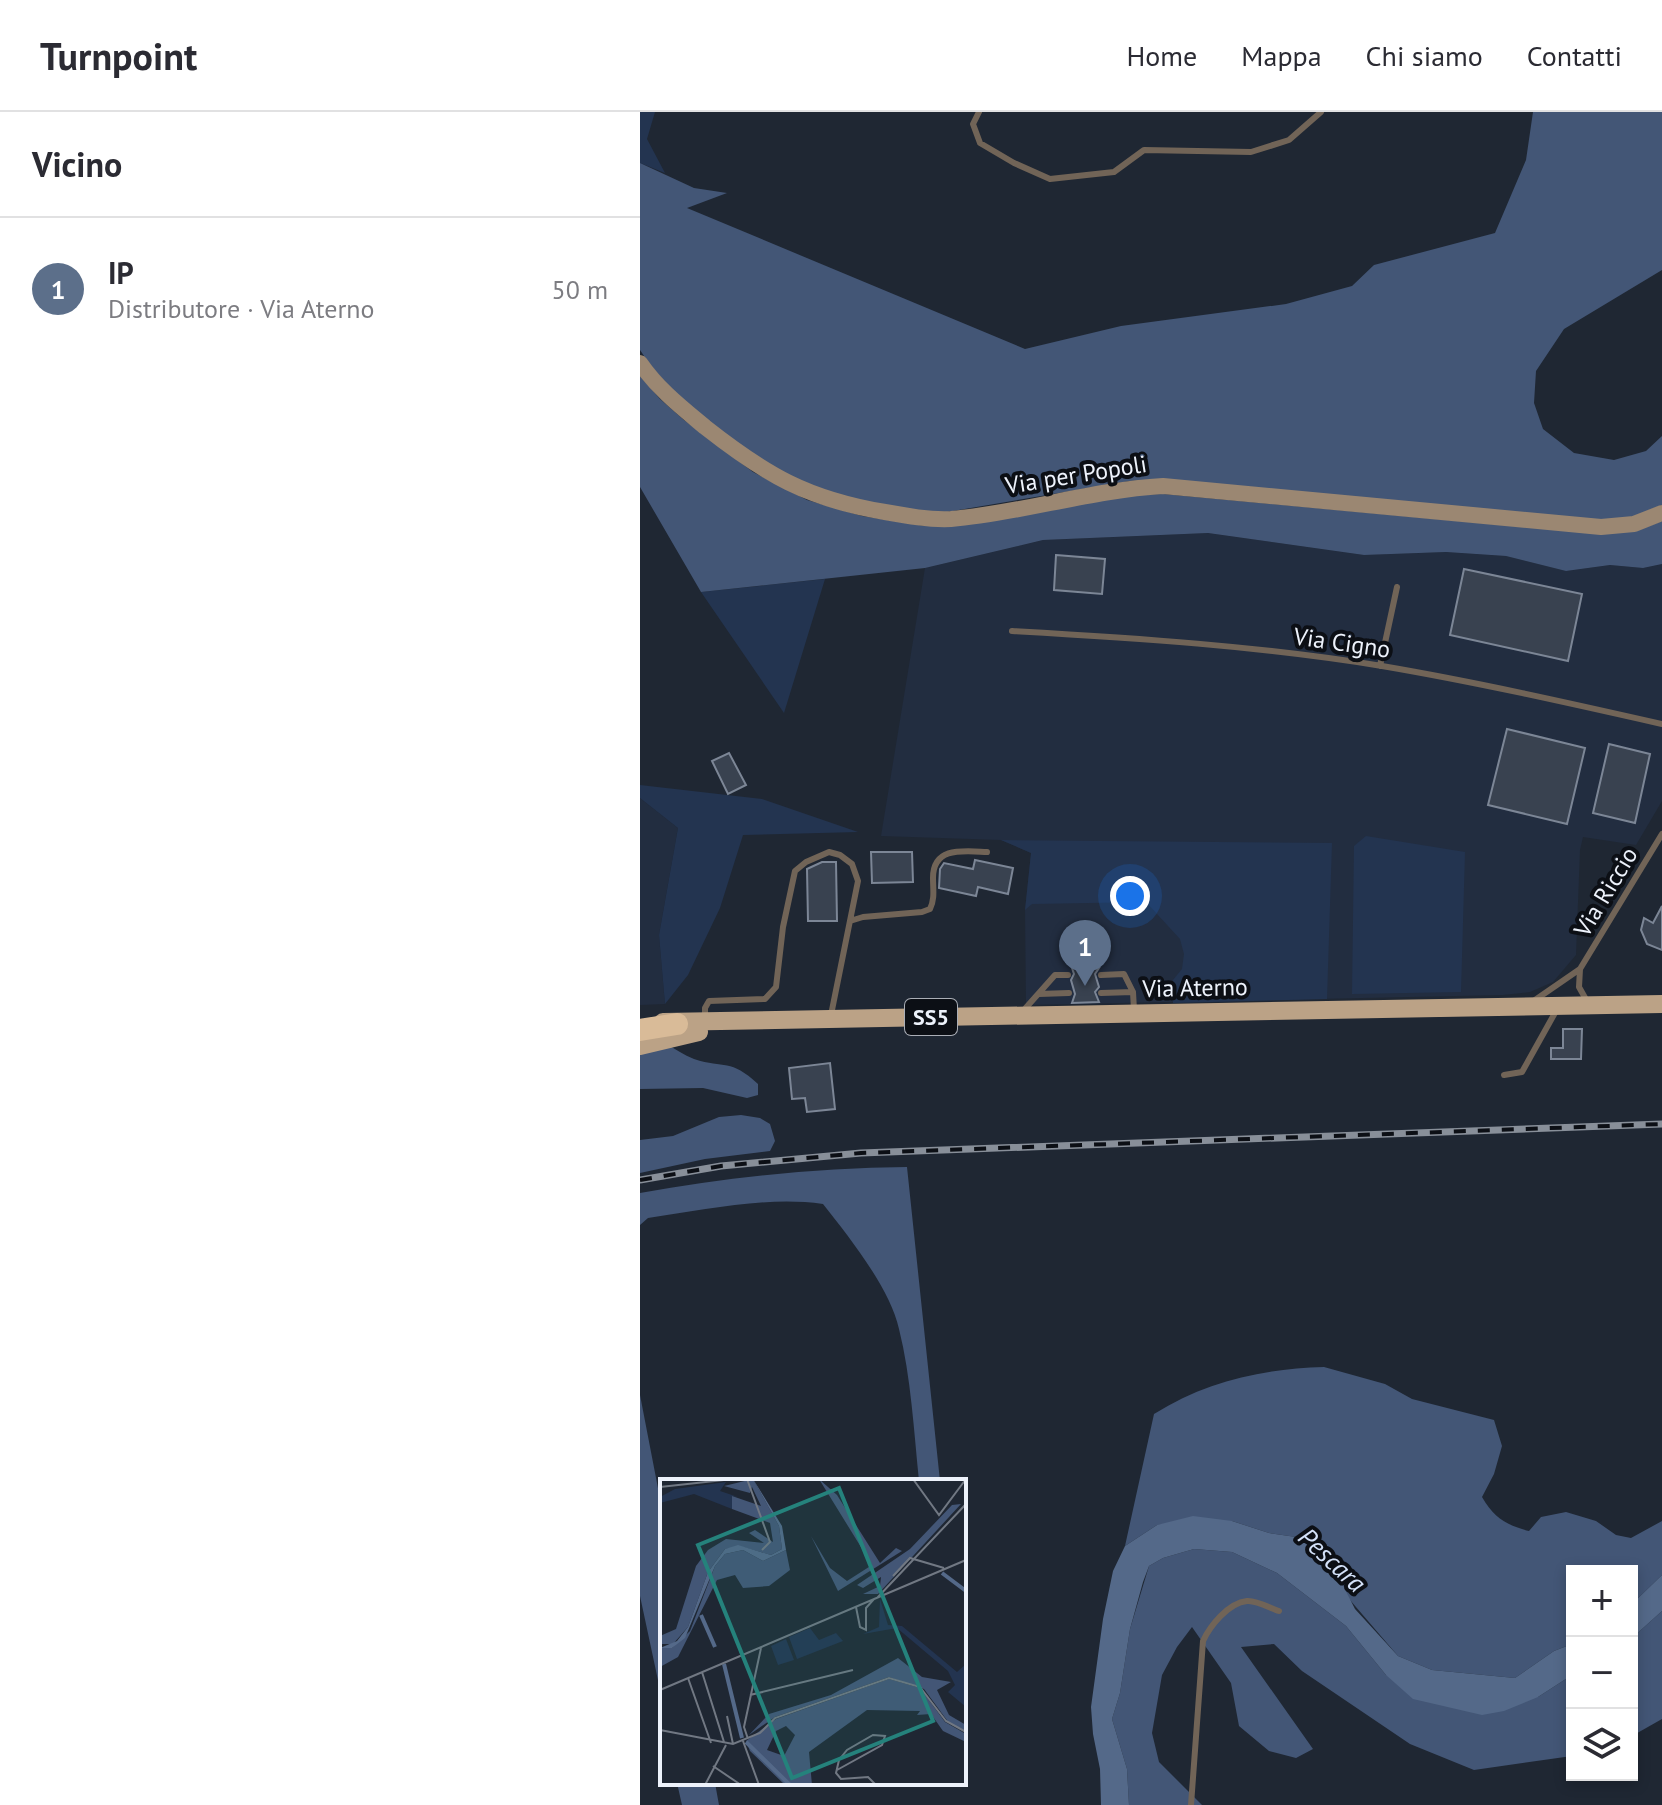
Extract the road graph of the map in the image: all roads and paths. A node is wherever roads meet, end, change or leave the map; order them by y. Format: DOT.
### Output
graph roads {
  1 [pos="979,112"];
  2 [pos="1321,112"];
  3 [pos="640,363"];
  4 [pos="1662,513"];
  5 [pos="1397,587"];
  6 [pos="1012,631"];
  7 [pos="1380,666"];
  8 [pos="1662,724"];
  9 [pos="1662,834"];
  10 [pos="987,852"];
  11 [pos="850,921"];
  12 [pos="1580,969"];
  13 [pos="1068,975"];
  14 [pos="1101,975"];
  15 [pos="1133,992"];
  16 [pos="1069,993"];
  17 [pos="1101,993"];
  18 [pos="1039,994"];
  19 [pos="1662,1004"];
  20 [pos="1590,1005"];
  21 [pos="1524,1006"];
  22 [pos="1558,1006"];
  23 [pos="1134,1014"];
  24 [pos="1018,1016"];
  25 [pos="830,1019"];
  26 [pos="640,1020"];
  27 [pos="728,1021"];
  28 [pos="705,1022"];
  29 [pos="677,1024"];
  30 [pos="640,1030"];
  31 [pos="640,1046"];
  32 [pos="1504,1075"];
  33 [pos="1279,1611"];
  34 [pos="1191,1805"];
  1 -- 2 [label="lane"];
  3 -- 4 [label="main road, Via per Popoli"];
  5 -- 7 [label="lane"];
  6 -- 7 [label="lane, Via Cigno"];
  7 -- 8 [label="lane, Via Cigno"];
  9 -- 12 [label="lane, Via Riccio"];
  10 -- 11 [label="lane"];
  11 -- 25 [label="lane"];
  11 -- 28 [label="lane"];
  12 -- 20 [label="lane, Via Riccio"];
  12 -- 21 [label="lane, Via Riccio"];
  13 -- 18 [label="lane"];
  14 -- 15 [label="lane"];
  15 -- 17 [label="lane"];
  15 -- 23 [label="lane"];
  16 -- 18 [label="lane"];
  18 -- 24 [label="lane"];
  19 -- 20 [label="main road, Via Aterno / SS5"];
  20 -- 22 [label="main road, Via Aterno / SS5"];
  21 -- 22 [label="main road, Via Aterno / SS5"];
  21 -- 23 [label="main road, Via Aterno / SS5"];
  22 -- 32 [label="lane"];
  23 -- 24 [label="main road, Via Aterno / SS5"];
  24 -- 25 [label="main road, Via Aterno / SS5"];
  25 -- 27 [label="main road, Via Aterno / SS5"];
  26 -- 29 [label="main road, Via Aterno"];
  27 -- 28 [label="main road, Via Aterno / SS5"];
  27 -- 31 [label="main road, Via Aterno"];
  28 -- 29 [label="main road, Via Aterno / SS5"];
  29 -- 30 [label="highway"];
  33 -- 34 [label="lane"];
}
